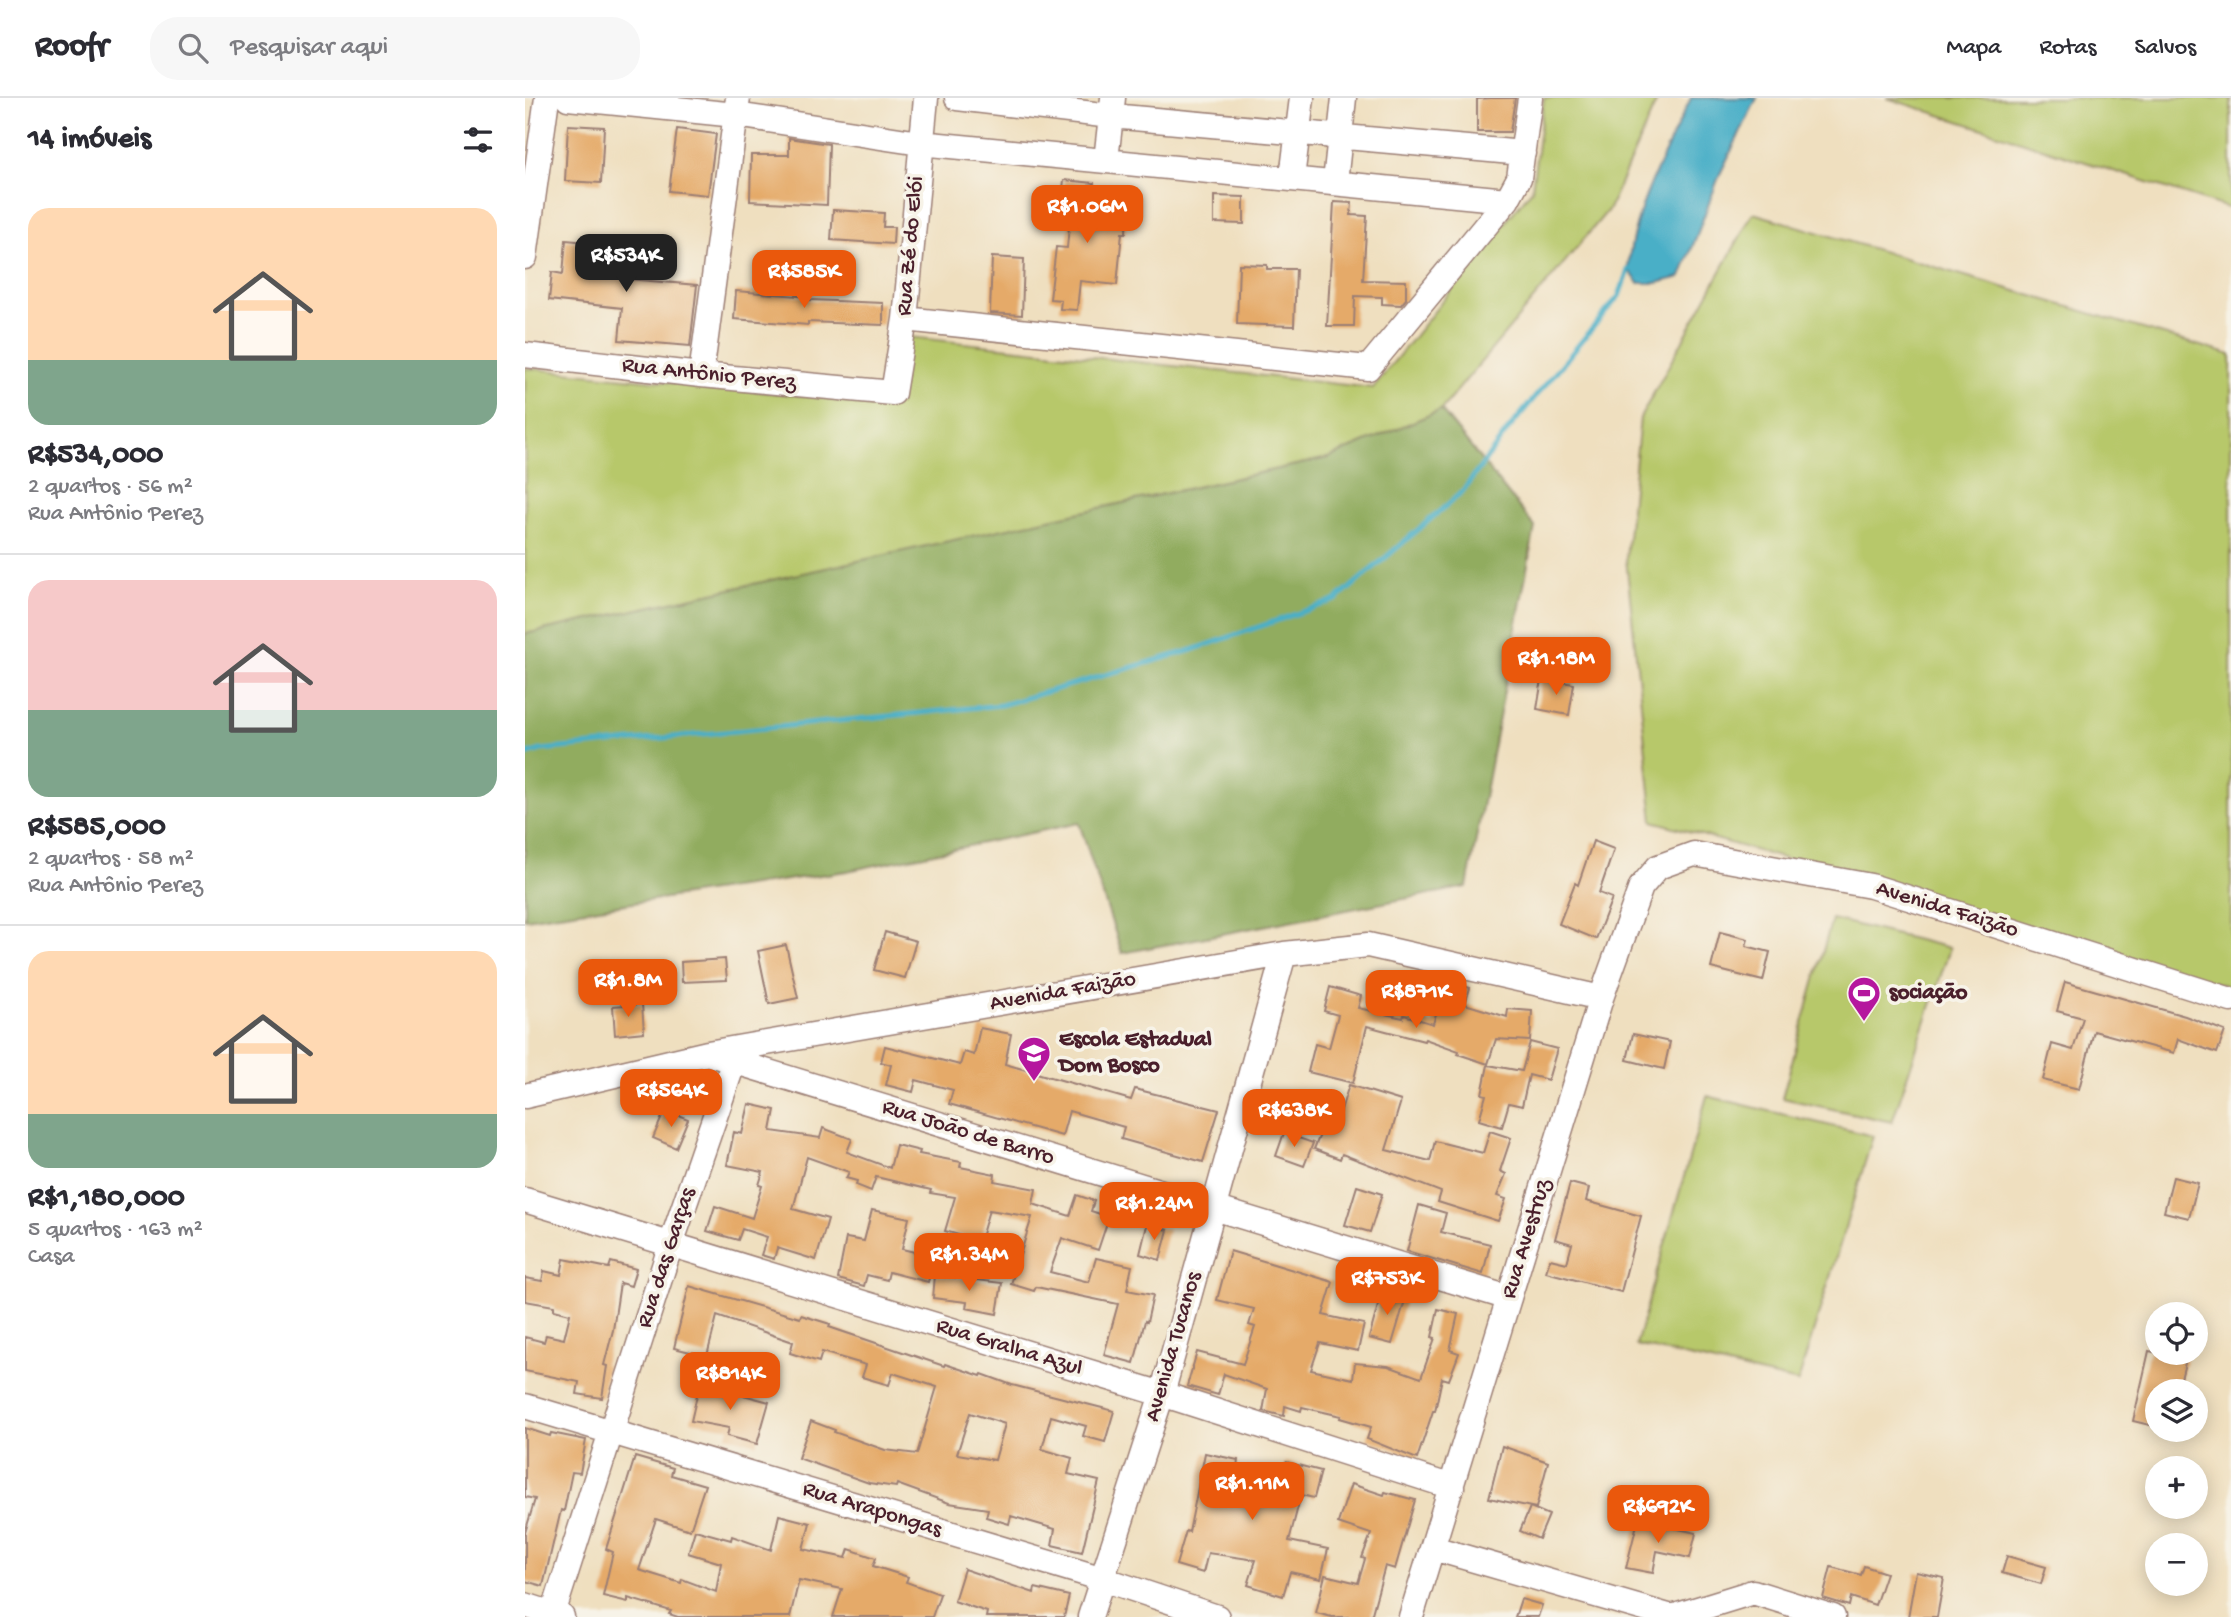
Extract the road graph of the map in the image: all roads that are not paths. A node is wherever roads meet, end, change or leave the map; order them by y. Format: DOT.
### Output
graph roads {
  1 [pos="547,98"];
  2 [pos="568,98"];
  3 [pos="926,98"];
  4 [pos="957,98"];
  5 [pos="1302,98"];
  6 [pos="1344,98"];
  7 [pos="1529,98"];
  8 [pos="737,107"];
  9 [pos="1112,107"];
  10 [pos="1298,132"];
  11 [pos="1340,136"];
  12 [pos="920,143"];
  13 [pos="1523,153"];
  14 [pos="1106,160"];
  15 [pos="1292,178"];
  16 [pos="1335,182"];
  17 [pos="1507,200"];
  18 [pos="525,257"];
  19 [pos="905,320"];
  20 [pos="525,355"];
  21 [pos="701,375"];
  22 [pos="893,393"];
  23 [pos="1658,867"];
  24 [pos="1284,954"];
  25 [pos="1601,998"];
  26 [pos="2231,1000"];
  27 [pos="708,1053"];
  28 [pos="734,1061"];
  29 [pos="525,1096"];
  30 [pos="525,1200"];
  31 [pos="1213,1209"];
  32 [pos="671,1244"];
  33 [pos="1509,1298"];
  34 [pos="1162,1394"];
  35 [pos="525,1406"];
  36 [pos="610,1432"];
  37 [pos="1452,1487"];
  38 [pos="1433,1548"];
  39 [pos="1103,1579"];
  40 [pos="525,1605"];
  41 [pos="1780,1609"];
  42 [pos="556,1616"];
  43 [pos="1090,1617"];
  44 [pos="1217,1617"];
  45 [pos="1411,1617"];
  46 [pos="1833,1617"];
  1 -- 18 [label="street"];
  2 -- 8 [label="street"];
  3 -- 12 [label="street, Rua Zé do Elói"];
  4 -- 9 [label="street"];
  5 -- 10 [label="street"];
  6 -- 11 [label="street"];
  7 -- 13 [label="street"];
  8 -- 12 [label="street"];
  8 -- 21 [label="street"];
  9 -- 10 [label="street"];
  9 -- 14 [label="street"];
  10 -- 11 [label="street"];
  10 -- 15 [label="street"];
  11 -- 13 [label="street"];
  11 -- 16 [label="street"];
  12 -- 14 [label="street"];
  12 -- 19 [label="street, Rua Zé do Elói"];
  13 -- 17 [label="street"];
  14 -- 15 [label="street"];
  15 -- 16 [label="street"];
  16 -- 17 [label="street"];
  17 -- 19 [label="street"];
  19 -- 22 [label="street, Rua Zé do Elói"];
  20 -- 21 [label="street, Rua Antônio Perez"];
  21 -- 22 [label="street, Rua Antônio Perez"];
  23 -- 25 [label="street, Rua Avestruz"];
  23 -- 26 [label="street, Avenida Faizão"];
  24 -- 25 [label="street, Avenida Faizão"];
  24 -- 27 [label="street, Avenida Faizão"];
  24 -- 31 [label="street, Avenida Tucanos"];
  25 -- 33 [label="street, Rua Avestruz"];
  27 -- 28 [label="street, Rua João de Barro"];
  27 -- 29 [label="street, Avenida Faizão"];
  28 -- 31 [label="street, Rua João de Barro"];
  28 -- 32 [label="street, Rua das Garças"];
  30 -- 32 [label="street, Rua Gralha Azul"];
  31 -- 33 [label="street, Rua João de Barro"];
  31 -- 34 [label="street, Avenida Tucanos"];
  32 -- 34 [label="street, Rua Gralha Azul"];
  32 -- 36 [label="street, Rua das Garças"];
  33 -- 37 [label="street, Rua Avestruz"];
  34 -- 37 [label="street, Rua Gralha Azul"];
  34 -- 39 [label="street, Avenida Tucanos"];
  35 -- 36 [label="street, Rua Arapongas"];
  36 -- 39 [label="street, Rua Arapongas"];
  36 -- 42 [label="street, Rua das Garças"];
  37 -- 38 [label="street, Rua Avestruz"];
  38 -- 41 [label="street"];
  38 -- 45 [label="street, Rua Avestruz"];
  39 -- 43 [label="street, Avenida Tucanos"];
  39 -- 44 [label="street, Rua Arapongas"];
  40 -- 42 [label="street"];
  41 -- 46 [label="street"];
}
